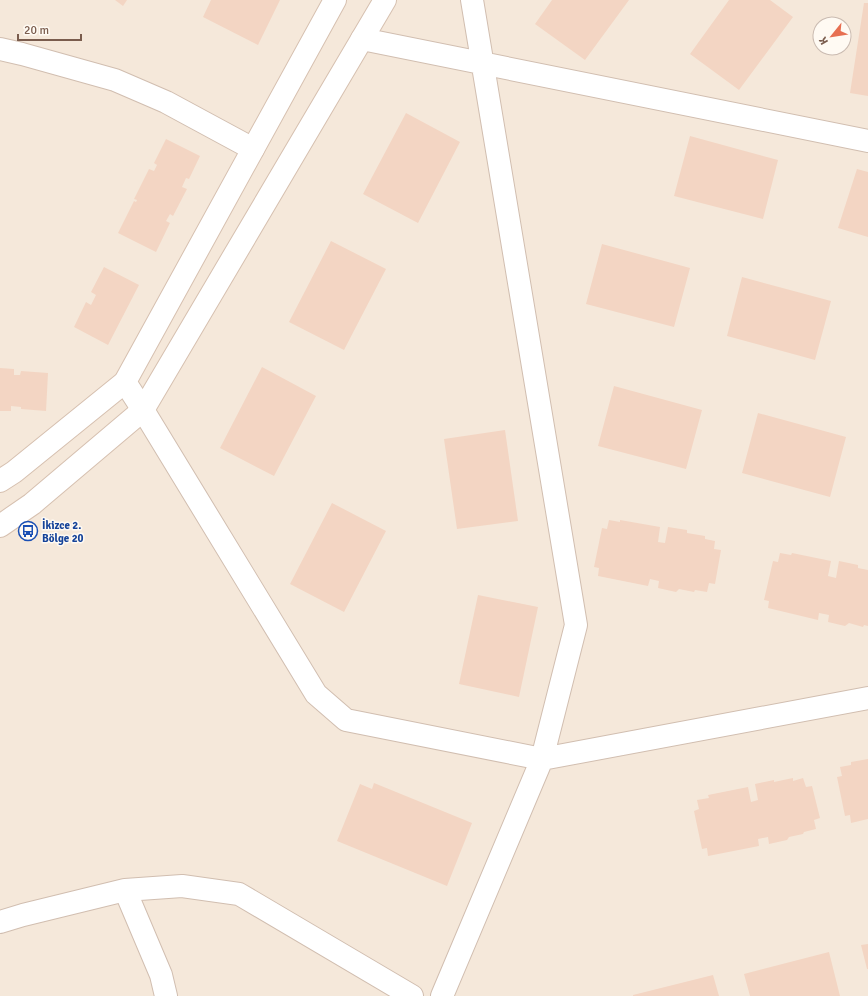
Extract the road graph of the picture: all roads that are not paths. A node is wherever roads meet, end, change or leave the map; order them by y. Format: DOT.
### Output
graph roads {
  1 [pos="335,0"];
  2 [pos="385,0"];
  3 [pos="472,0"];
  4 [pos="362,39"];
  5 [pos="0,49"];
  6 [pos="483,64"];
  7 [pos="868,141"];
  8 [pos="253,149"];
  9 [pos="125,382"];
  10 [pos="143,410"];
  11 [pos="0,481"];
  12 [pos="0,526"];
  13 [pos="868,698"];
  14 [pos="542,759"];
  15 [pos="125,890"];
  16 [pos="0,922"];
  17 [pos="166,996"];
  18 [pos="412,996"];
  19 [pos="442,996"];
  1 -- 8 [label="street"];
  2 -- 4 [label="street"];
  3 -- 6 [label="street"];
  4 -- 6 [label="street"];
  4 -- 10 [label="street"];
  5 -- 8 [label="street"];
  6 -- 7 [label="street"];
  6 -- 14 [label="street"];
  8 -- 9 [label="street"];
  9 -- 10 [label="street"];
  9 -- 11 [label="street"];
  10 -- 12 [label="street"];
  10 -- 14 [label="street"];
  13 -- 14 [label="street"];
  14 -- 19 [label="street"];
  15 -- 16 [label="street"];
  15 -- 17 [label="street"];
  15 -- 18 [label="street"];
}
